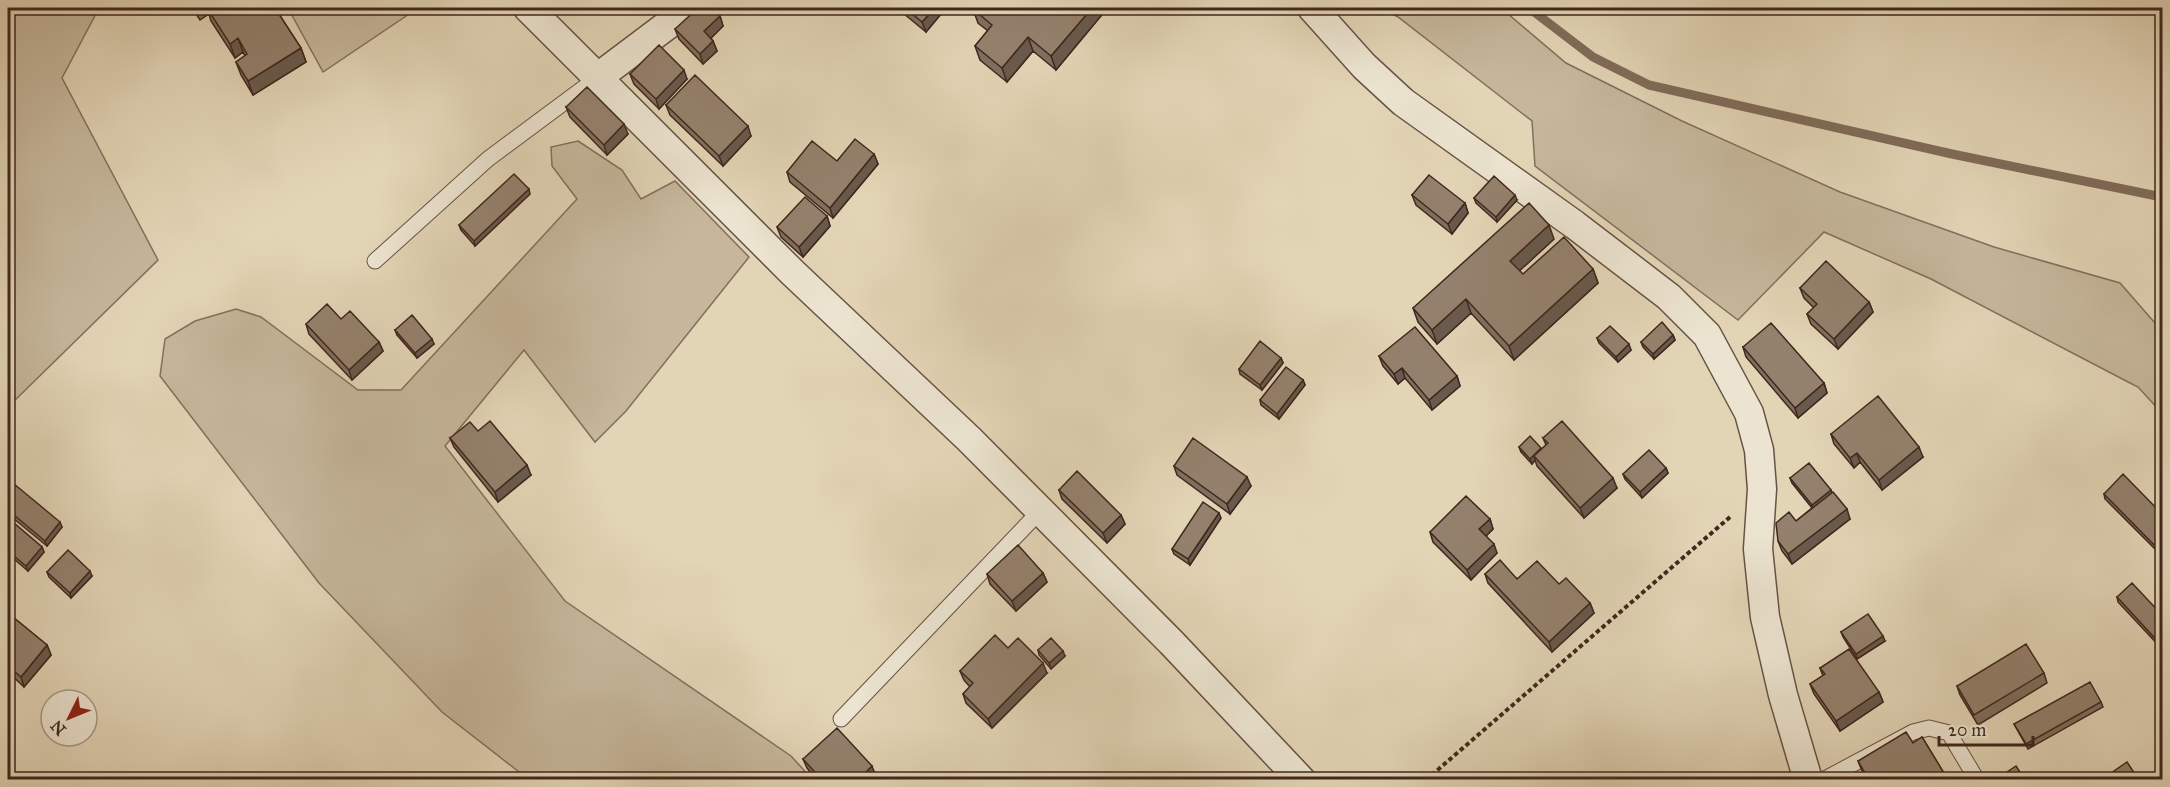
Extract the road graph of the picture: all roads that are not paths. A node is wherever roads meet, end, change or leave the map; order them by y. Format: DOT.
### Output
graph roads {
  1 [pos="528,8"];
  2 [pos="690,8"];
  3 [pos="1312,8"];
  4 [pos="597,78"];
  5 [pos="375,261"];
  6 [pos="1040,511"];
  7 [pos="841,719"];
  8 [pos="1301,780"];
  9 [pos="1808,780"];
  10 [pos="1823,780"];
  11 [pos="1977,780"];
  1 -- 4 [label="street"];
  2 -- 4 [label="street"];
  3 -- 9 [label="street"];
  4 -- 5 [label="lane"];
  4 -- 6 [label="street"];
  6 -- 7 [label="lane"];
  6 -- 8 [label="street"];
  10 -- 11 [label="lane"];
}
